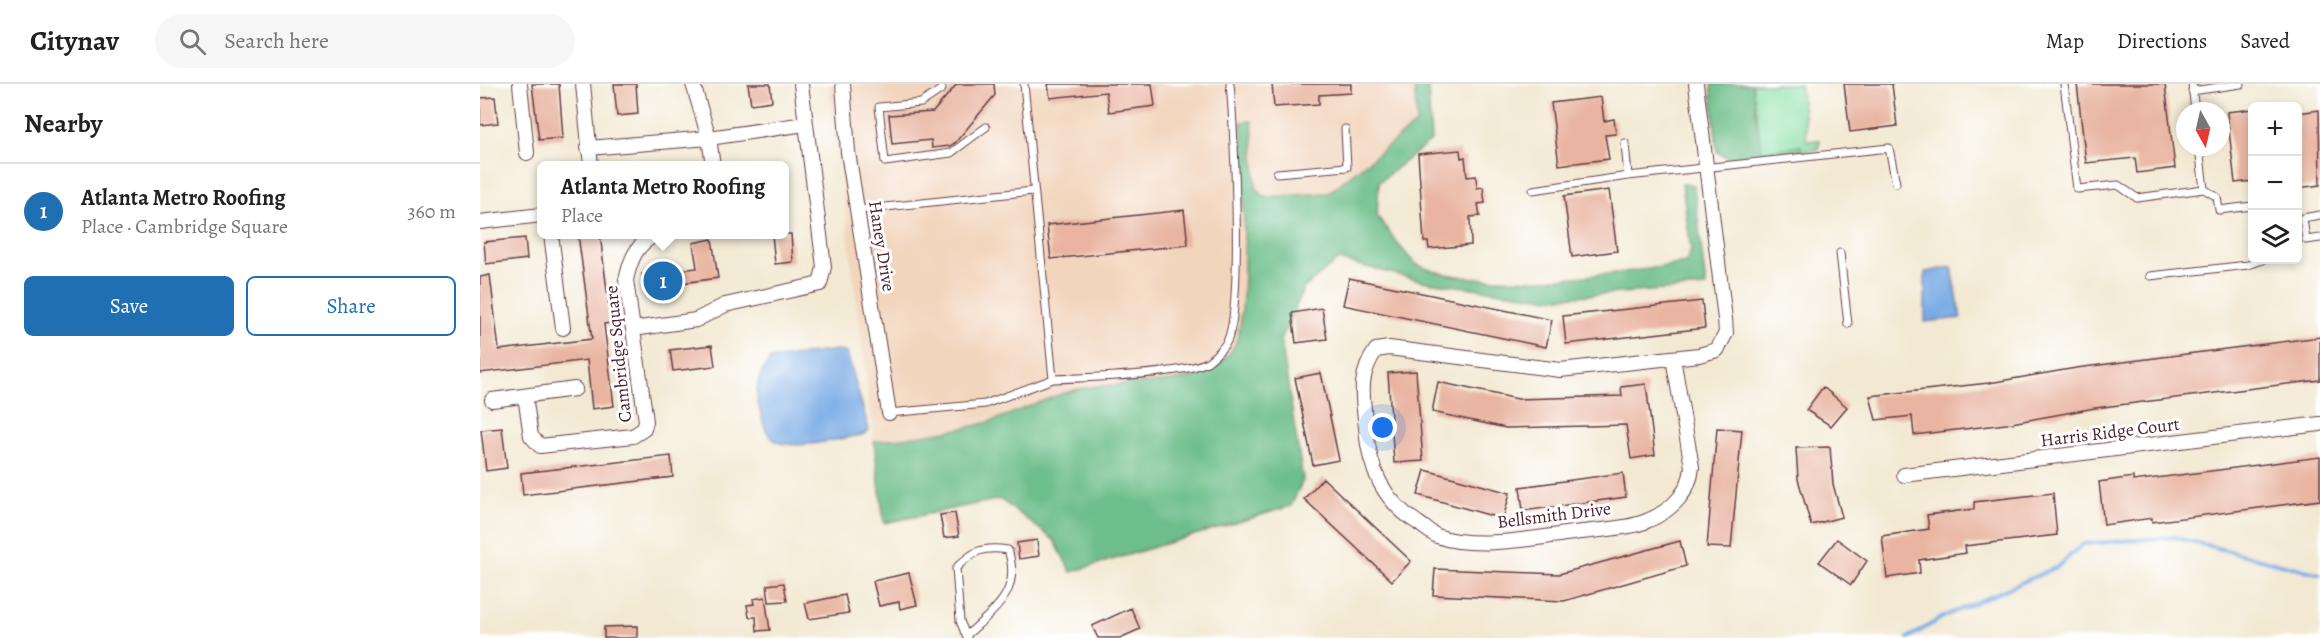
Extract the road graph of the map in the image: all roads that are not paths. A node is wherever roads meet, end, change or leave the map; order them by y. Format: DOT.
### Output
graph roads {
  1 [pos="520,84"];
  2 [pos="583,84"];
  3 [pos="693,84"];
  4 [pos="801,84"];
  5 [pos="843,84"];
  6 [pos="941,84"];
  7 [pos="1024,84"];
  8 [pos="1230,84"];
  9 [pos="1696,84"];
  10 [pos="2064,84"];
  11 [pos="2241,84"];
  12 [pos="2192,88"];
  13 [pos="805,124"];
  14 [pos="986,127"];
  15 [pos="1345,129"];
  16 [pos="709,138"];
  17 [pos="1626,143"];
  18 [pos="588,148"];
  19 [pos="527,153"];
  20 [pos="2200,156"];
  21 [pos="590,161"];
  22 [pos="712,161"];
  23 [pos="1706,167"];
  24 [pos="1277,173"];
  25 [pos="1628,176"];
  26 [pos="1896,183"];
  27 [pos="2204,189"];
  28 [pos="1533,190"];
  29 [pos="1033,191"];
  30 [pos="2248,207"];
  31 [pos="858,210"];
  32 [pos="537,216"];
  33 [pos="2320,216"];
  34 [pos="480,222"];
  35 [pos="2320,238"];
  36 [pos="553,239"];
  37 [pos="647,239"];
  38 [pos="1840,253"];
  39 [pos="2251,264"];
  40 [pos="2150,276"];
  41 [pos="1848,324"];
  42 [pos="563,328"];
  43 [pos="633,329"];
  44 [pos="1673,358"];
  45 [pos="1053,379"];
  46 [pos="575,389"];
  47 [pos="525,396"];
  48 [pos="492,400"];
  49 [pos="889,413"];
  50 [pos="2320,424"];
  51 [pos="1904,476"];
  52 [pos="967,636"];
  1 -- 19 [label="street"];
  2 -- 18 [label="street"];
  3 -- 16 [label="street"];
  4 -- 13 [label="street"];
  5 -- 31 [label="street, Haney Drive"];
  6 -- 14 [label="lane"];
  7 -- 29 [label="lane"];
  8 -- 45 [label="lane"];
  9 -- 23 [label="street, Bellsmith Drive"];
  10 -- 27 [label="lane"];
  11 -- 12 [label="lane"];
  13 -- 16 [label="street"];
  13 -- 43 [label="street"];
  15 -- 24 [label="lane"];
  16 -- 18 [label="street"];
  16 -- 22 [label="street"];
  17 -- 25 [label="lane"];
  18 -- 21 [label="street"];
  20 -- 27 [label="lane"];
  23 -- 25 [label="lane"];
  23 -- 26 [label="lane"];
  23 -- 44 [label="street, Bellsmith Drive"];
  25 -- 28 [label="lane"];
  27 -- 30 [label="lane"];
  29 -- 31 [label="lane"];
  29 -- 45 [label="lane"];
  31 -- 49 [label="street, Haney Drive"];
  32 -- 34 [label="street"];
  33 -- 35 [label="lane"];
  36 -- 42 [label="street"];
  37 -- 43 [label="street, Cambridge Square"];
  38 -- 41 [label="lane"];
  39 -- 40 [label="lane"];
  43 -- 47 [label="street, Cambridge Square"];
  44 -- 44 [label="street, Bellsmith Drive"];
  45 -- 49 [label="lane"];
  46 -- 47 [label="street"];
  47 -- 48 [label="street"];
  50 -- 51 [label="street, Harris Ridge Court"];
  52 -- 52 [label="lane"];
}
